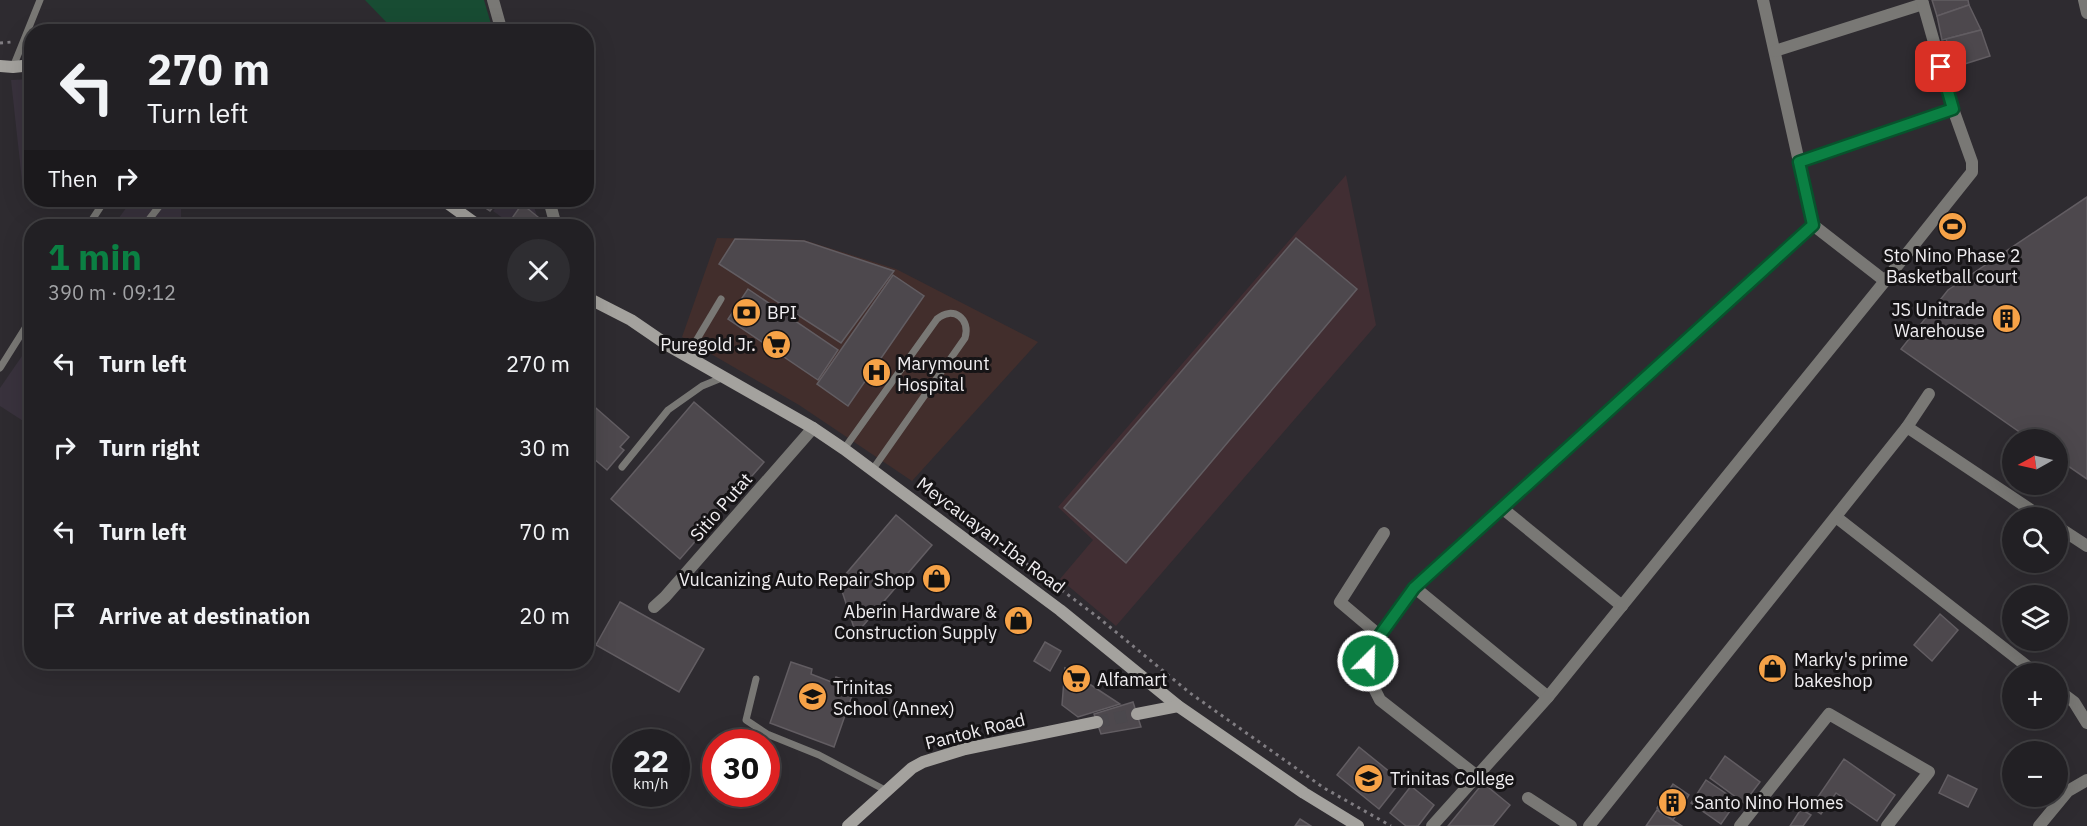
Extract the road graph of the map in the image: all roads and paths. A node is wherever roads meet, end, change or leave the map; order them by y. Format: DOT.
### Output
graph roads {
  1 [pos="40,0"];
  2 [pos="493,0"];
  3 [pos="1763,0"];
  4 [pos="2084,0"];
  5 [pos="1923,2"];
  6 [pos="2087,13"];
  7 [pos="29,24"];
  8 [pos="142,24"];
  9 [pos="214,24"];
  10 [pos="500,24"];
  11 [pos="24,37"];
  12 [pos="1775,51"];
  13 [pos="0,66"];
  14 [pos="24,66"];
  15 [pos="13,67"];
  16 [pos="1953,109"];
  17 [pos="1799,162"];
  18 [pos="159,207"];
  19 [pos="453,207"];
  20 [pos="149,219"];
  21 [pos="469,219"];
  22 [pos="1813,225"];
  23 [pos="1885,281"];
  24 [pos="721,299"];
  25 [pos="594,301"];
  26 [pos="24,330"];
  27 [pos="687,356"];
  28 [pos="0,368"];
  29 [pos="724,376"];
  30 [pos="1929,394"];
  31 [pos="1907,427"];
  32 [pos="813,428"];
  33 [pos="844,449"];
  34 [pos="622,467"];
  35 [pos="873,469"];
  36 [pos="2027,507"];
  37 [pos="1502,508"];
  38 [pos="1836,517"];
  39 [pos="1384,533"];
  40 [pos="2068,534"];
  41 [pos="2087,546"];
  42 [pos="1414,588"];
  43 [pos="1622,606"];
  44 [pos="654,608"];
  45 [pos="1379,635"];
  46 [pos="2023,663"];
  47 [pos="756,679"];
  48 [pos="1548,697"];
  49 [pos="2068,698"];
  50 [pos="1178,706"];
  51 [pos="1137,714"];
  52 [pos="1097,722"];
  53 [pos="2087,723"];
  54 [pos="1477,776"];
  55 [pos="2087,780"];
  56 [pos="887,791"];
  57 [pos="1528,798"];
  58 [pos="849,826"];
  59 [pos="1358,826"];
  60 [pos="1432,826"];
  61 [pos="1571,826"];
  62 [pos="1589,826"];
  63 [pos="1740,826"];
  64 [pos="1887,826"];
  65 [pos="2039,826"];
  1 -- 7 [label="lane"];
  2 -- 10 [label="street"];
  3 -- 12 [label="street"];
  4 -- 6 [label="street"];
  5 -- 12 [label="street"];
  5 -- 16 [label="street"];
  8 -- 9 [label="path"];
  11 -- 15 [label="lane"];
  12 -- 17 [label="street"];
  13 -- 15 [label="main road"];
  14 -- 15 [label="main road"];
  16 -- 17 [label="street"];
  16 -- 23 [label="street"];
  17 -- 22 [label="street"];
  18 -- 20 [label="lane"];
  19 -- 21 [label="main road"];
  22 -- 23 [label="street"];
  22 -- 37 [label="street"];
  23 -- 43 [label="street"];
  24 -- 27 [label="lane"];
  25 -- 27 [label="main road, Meycauayan-Iba Road"];
  26 -- 28 [label="lane"];
  27 -- 29 [label="main road, Meycauayan-Iba Road"];
  29 -- 32 [label="main road, Meycauayan-Iba Road"];
  29 -- 34 [label="lane"];
  30 -- 31 [label="street"];
  31 -- 36 [label="street"];
  31 -- 38 [label="street"];
  32 -- 33 [label="main road, Meycauayan-Iba Road"];
  32 -- 44 [label="street, Sitio Putat"];
  33 -- 35 [label="main road, Meycauayan-Iba Road"];
  33 -- 35 [label="lane"];
  35 -- 50 [label="main road, Meycauayan-Iba Road"];
  37 -- 42 [label="street"];
  37 -- 43 [label="street"];
  38 -- 46 [label="street"];
  38 -- 62 [label="street"];
  39 -- 45 [label="street"];
  40 -- 41 [label="street"];
  42 -- 45 [label="street"];
  42 -- 48 [label="street"];
  43 -- 48 [label="street"];
  45 -- 54 [label="street"];
  47 -- 56 [label="lane"];
  48 -- 54 [label="street"];
  49 -- 53 [label="street"];
  50 -- 51 [label="main road"];
  50 -- 59 [label="main road, Meycauayan-Iba Road"];
  52 -- 56 [label="main road, Pantok Road"];
  54 -- 60 [label="street"];
  55 -- 65 [label="street"];
  56 -- 58 [label="main road, Pantok Road"];
  57 -- 61 [label="street"];
  63 -- 64 [label="street"];
}
